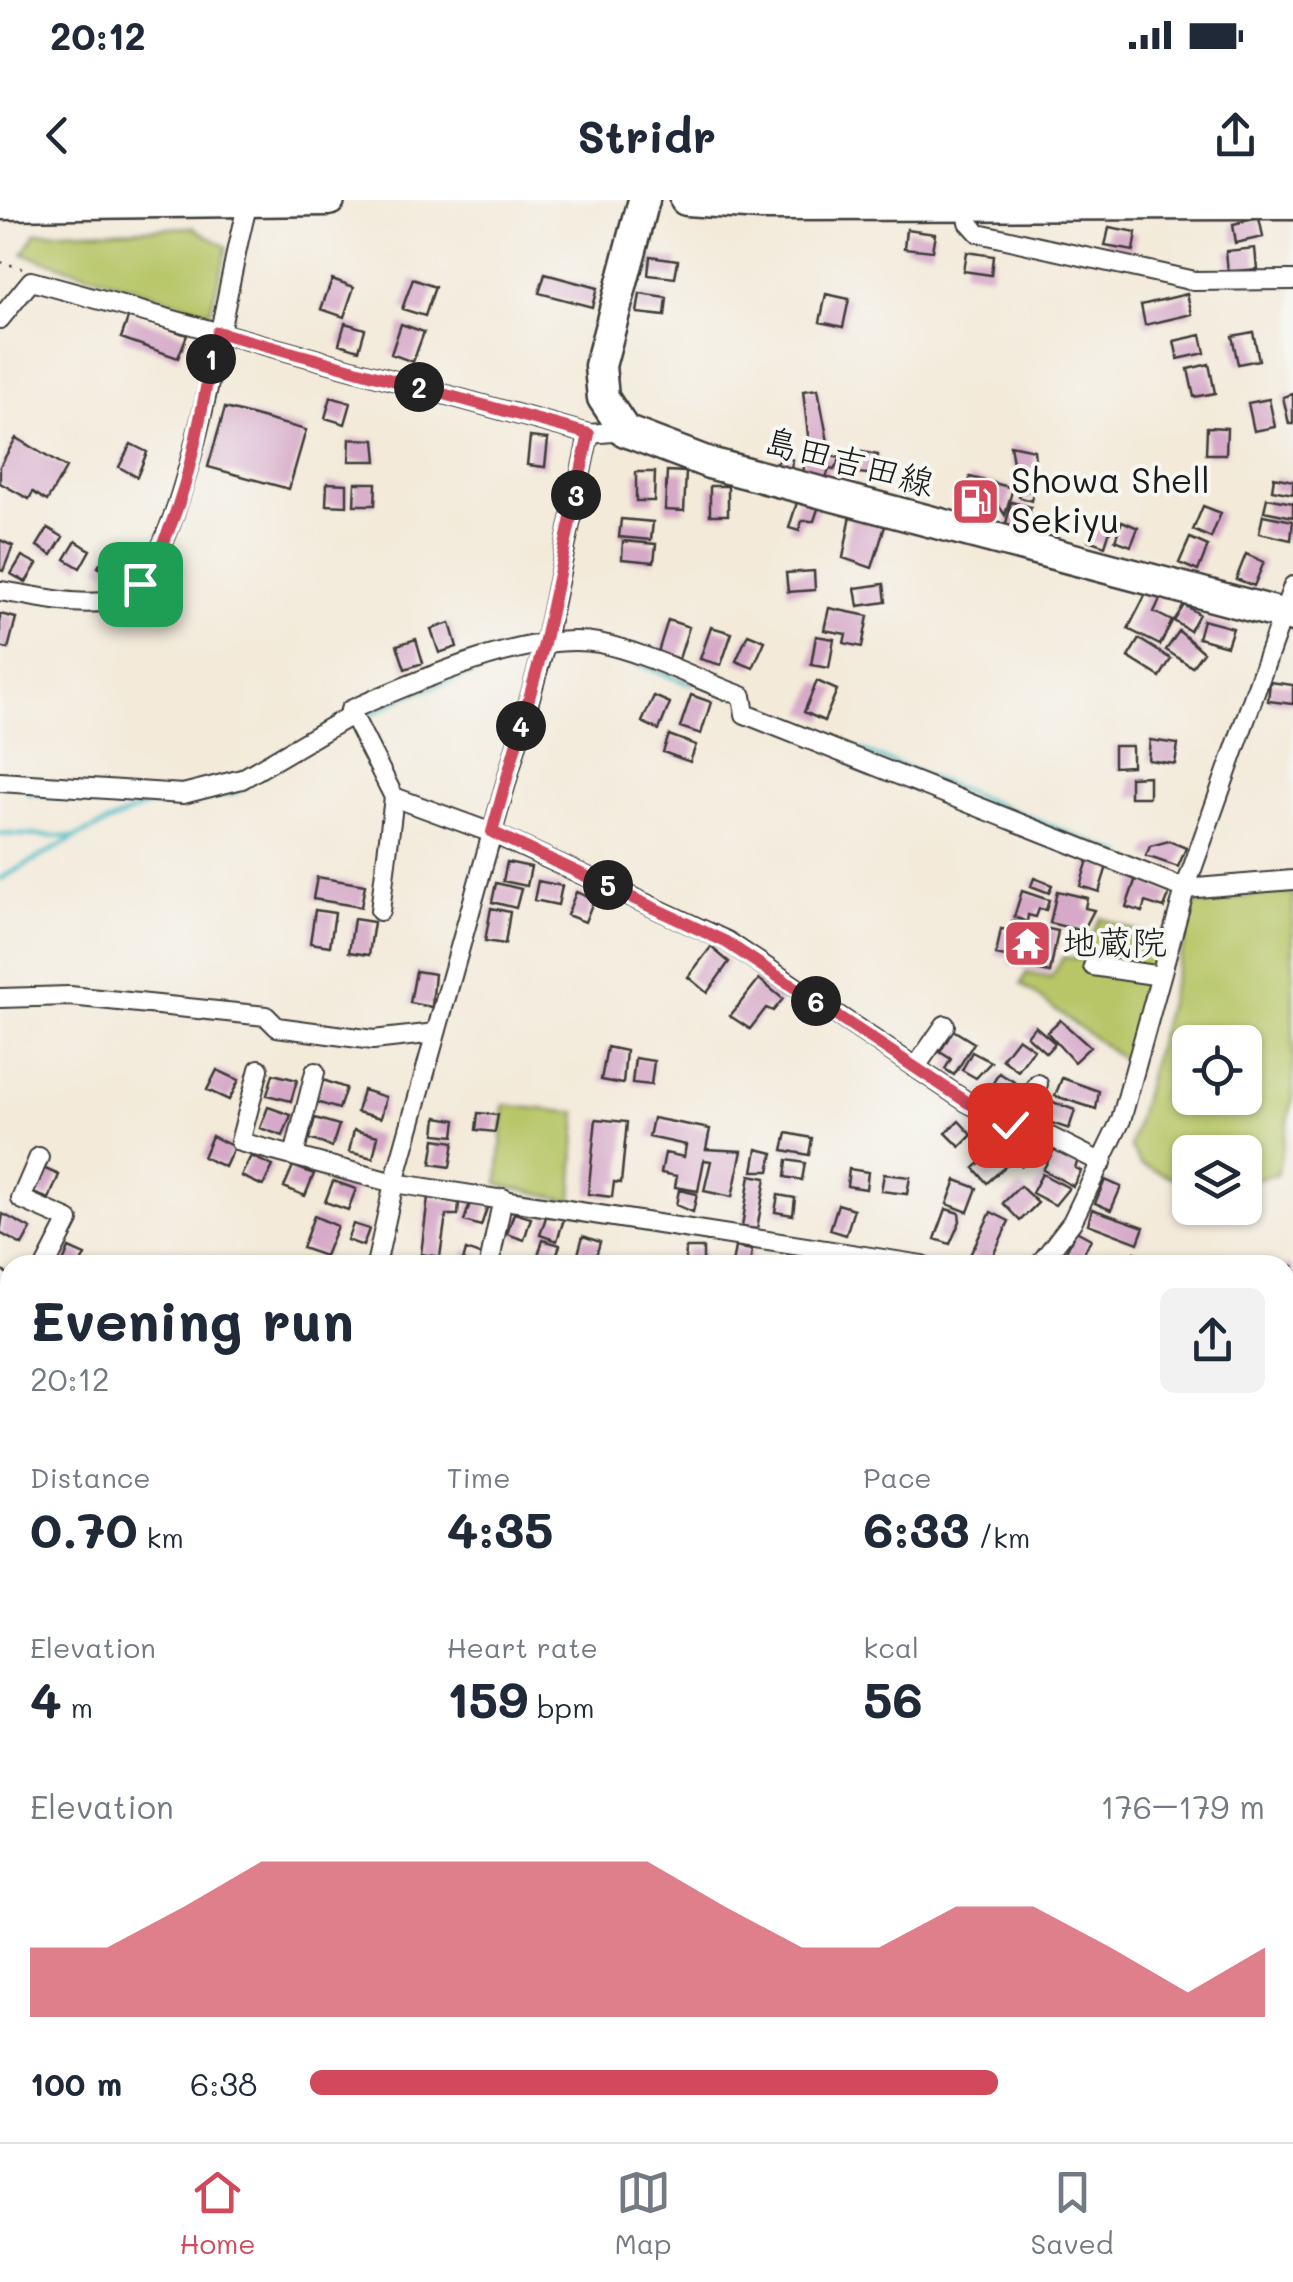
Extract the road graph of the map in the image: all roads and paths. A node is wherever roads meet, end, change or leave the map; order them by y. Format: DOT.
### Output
graph roads {
  1 [pos="248,200"];
  2 [pos="328,200"];
  3 [pos="644,200"];
  4 [pos="686,200"];
  5 [pos="0,204"];
  6 [pos="1293,204"];
  7 [pos="966,206"];
  8 [pos="1293,280"];
  9 [pos="0,318"];
  10 [pos="217,332"];
  11 [pos="625,431"];
  12 [pos="589,434"];
  13 [pos="0,591"];
  14 [pos="1290,606"];
  15 [pos="543,648"];
  16 [pos="352,714"];
  17 [pos="0,782"];
  18 [pos="394,797"];
  19 [pos="492,832"];
  20 [pos="1293,880"];
  21 [pos="1185,890"];
  22 [pos="380,910"];
  23 [pos="1093,966"];
  24 [pos="1161,976"];
  25 [pos="0,998"];
  26 [pos="946,1025"];
  27 [pos="436,1033"];
  28 [pos="915,1068"];
  29 [pos="259,1069"];
  30 [pos="315,1072"];
  31 [pos="1038,1084"];
  32 [pos="1014,1125"];
  33 [pos="39,1156"];
  34 [pos="294,1156"];
  35 [pos="1102,1163"];
  36 [pos="394,1183"];
  37 [pos="503,1198"];
  38 [pos="51,1255"];
  39 [pos="378,1255"];
  40 [pos="492,1255"];
  41 [pos="859,1255"];
  42 [pos="1047,1255"];
  1 -- 2 [label="main road"];
  1 -- 5 [label="main road"];
  1 -- 10 [label="street"];
  3 -- 11 [label="main road"];
  4 -- 7 [label="main road"];
  6 -- 7 [label="main road"];
  7 -- 8 [label="street"];
  9 -- 10 [label="street"];
  10 -- 12 [label="street"];
  10 -- 13 [label="street"];
  11 -- 12 [label="street"];
  11 -- 14 [label="main road, 島田吉田線"];
  12 -- 15 [label="street"];
  14 -- 21 [label="street"];
  15 -- 16 [label="street"];
  15 -- 19 [label="street"];
  15 -- 21 [label="street"];
  16 -- 17 [label="street"];
  16 -- 18 [label="street"];
  18 -- 19 [label="street"];
  18 -- 22 [label="street"];
  19 -- 27 [label="street"];
  19 -- 28 [label="street"];
  20 -- 21 [label="street"];
  21 -- 24 [label="street"];
  23 -- 24 [label="street"];
  24 -- 35 [label="street"];
  25 -- 27 [label="street"];
  26 -- 28 [label="street"];
  27 -- 36 [label="street"];
  28 -- 32 [label="street"];
  29 -- 34 [label="street"];
  30 -- 34 [label="street"];
  31 -- 32 [label="street"];
  32 -- 35 [label="street"];
  33 -- 38 [label="street"];
  34 -- 36 [label="street"];
  35 -- 42 [label="street"];
  36 -- 37 [label="street"];
  36 -- 39 [label="street"];
  37 -- 40 [label="street"];
  37 -- 41 [label="street"];
}
